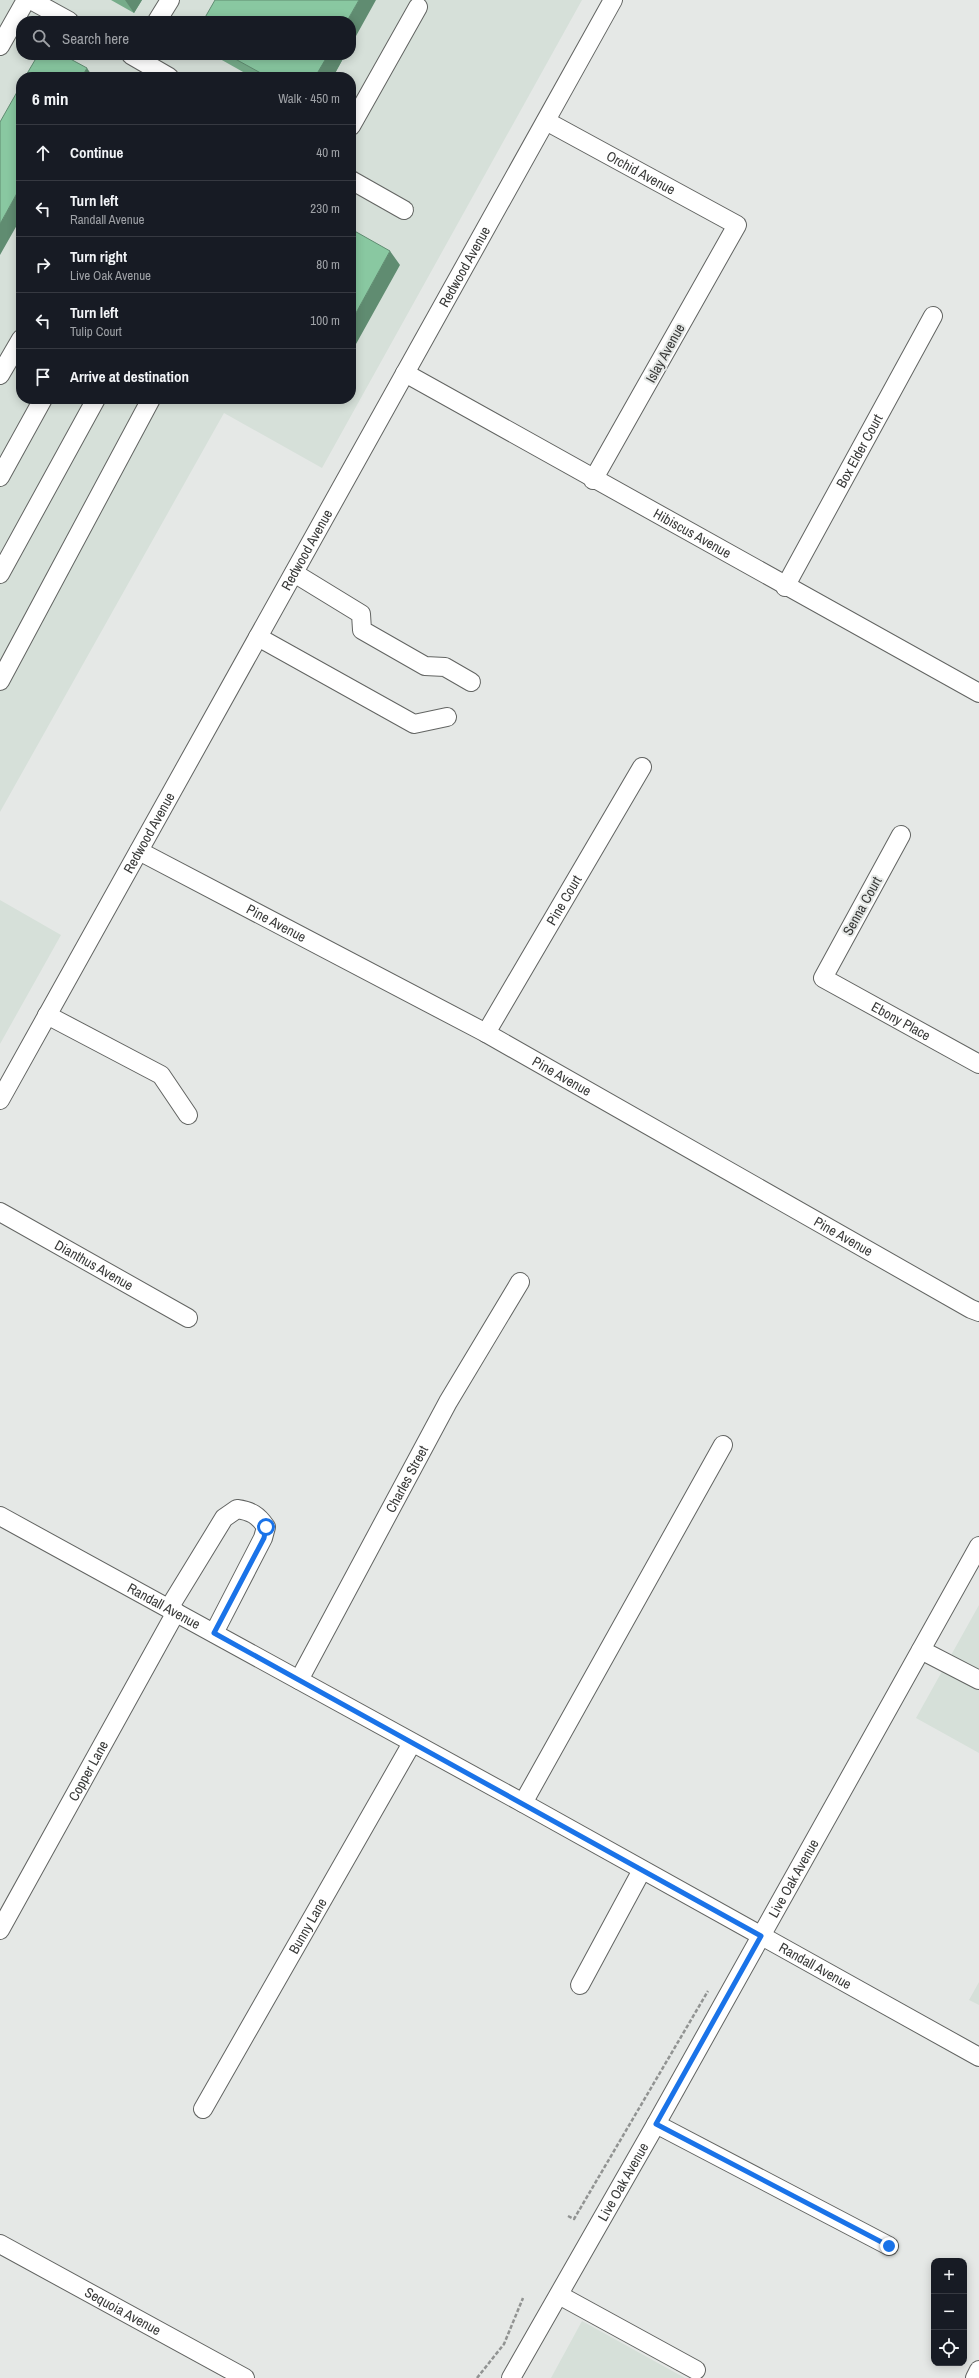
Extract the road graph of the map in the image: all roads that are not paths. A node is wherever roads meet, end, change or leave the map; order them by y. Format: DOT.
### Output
graph roads {
  1 [pos="26,0"];
  2 [pos="31,0"];
  3 [pos="170,0"];
  4 [pos="613,0"];
  5 [pos="418,7"];
  6 [pos="17,16"];
  7 [pos="60,16"];
  8 [pos="159,16"];
  9 [pos="16,18"];
  10 [pos="0,46"];
  11 [pos="141,60"];
  12 [pos="161,72"];
  13 [pos="356,117"];
  14 [pos="546,121"];
  15 [pos="356,184"];
  16 [pos="404,210"];
  17 [pos="737,225"];
  18 [pos="933,316"];
  19 [pos="16,348"];
  20 [pos="405,373"];
  21 [pos="0,375"];
  22 [pos="40,404"];
  23 [pos="93,404"];
  24 [pos="148,404"];
  25 [pos="0,477"];
  26 [pos="593,480"];
  27 [pos="294,573"];
  28 [pos="0,574"];
  29 [pos="785,587"];
  30 [pos="258,637"];
  31 [pos="0,681"];
  32 [pos="471,682"];
  33 [pos="979,693"];
  34 [pos="447,717"];
  35 [pos="642,767"];
  36 [pos="901,835"];
  37 [pos="139,851"];
  38 [pos="823,978"];
  39 [pos="47,1015"];
  40 [pos="486,1033"];
  41 [pos="979,1064"];
  42 [pos="0,1100"];
  43 [pos="188,1115"];
  44 [pos="0,1212"];
  45 [pos="520,1282"];
  46 [pos="979,1312"];
  47 [pos="188,1318"];
  48 [pos="723,1445"];
  49 [pos="0,1516"];
  50 [pos="979,1546"];
  51 [pos="172,1610"];
  52 [pos="214,1633"];
  53 [pos="921,1650"];
  54 [pos="299,1680"];
  55 [pos="979,1680"];
  56 [pos="412,1743"];
  57 [pos="523,1803"];
  58 [pos="642,1870"];
  59 [pos="0,1930"];
  60 [pos="761,1936"];
  61 [pos="580,1985"];
  62 [pos="979,2057"];
  63 [pos="202,2109"];
  64 [pos="656,2124"];
  65 [pos="0,2244"];
  66 [pos="889,2246"];
  67 [pos="558,2296"];
  68 [pos="696,2370"];
  69 [pos="979,2370"];
  70 [pos="245,2378"];
  71 [pos="512,2378"];
  72 [pos="975,2378"];
  1 -- 6 [label="street"];
  2 -- 7 [label="street"];
  3 -- 8 [label="street"];
  4 -- 14 [label="street, Redwood Avenue"];
  5 -- 13 [label="street"];
  9 -- 10 [label="street"];
  11 -- 12 [label="street"];
  14 -- 17 [label="street, Orchid Avenue"];
  14 -- 20 [label="street, Redwood Avenue"];
  15 -- 16 [label="street"];
  17 -- 26 [label="street, Islay Avenue"];
  18 -- 29 [label="street, Box Elder Court"];
  19 -- 21 [label="street"];
  20 -- 26 [label="street, Hibiscus Avenue"];
  20 -- 27 [label="street, Redwood Avenue"];
  22 -- 25 [label="street"];
  23 -- 28 [label="street"];
  24 -- 31 [label="street"];
  26 -- 29 [label="street, Hibiscus Avenue"];
  27 -- 30 [label="street, Redwood Avenue"];
  27 -- 32 [label="street"];
  29 -- 33 [label="street, Hibiscus Avenue"];
  30 -- 34 [label="street"];
  30 -- 37 [label="street, Redwood Avenue"];
  35 -- 40 [label="street, Pine Court"];
  36 -- 38 [label="street, Senna Court"];
  37 -- 39 [label="street, Redwood Avenue"];
  37 -- 40 [label="street, Pine Avenue"];
  38 -- 41 [label="street, Ebony Place"];
  39 -- 42 [label="street, Redwood Avenue"];
  39 -- 43 [label="street"];
  40 -- 46 [label="street, Pine Avenue"];
  44 -- 47 [label="street, Dianthus Avenue"];
  45 -- 54 [label="street, Charles Street"];
  48 -- 57 [label="street"];
  49 -- 51 [label="street, Randall Avenue"];
  50 -- 53 [label="street, Live Oak Avenue"];
  51 -- 52 [label="street, Randall Avenue"];
  51 -- 52 [label="street, Copper Lane"];
  51 -- 59 [label="street, Copper Lane"];
  52 -- 54 [label="street, Randall Avenue"];
  53 -- 55 [label="street"];
  53 -- 60 [label="street, Live Oak Avenue"];
  54 -- 56 [label="street, Randall Avenue"];
  56 -- 57 [label="street, Randall Avenue"];
  56 -- 63 [label="street, Bunny Lane"];
  57 -- 58 [label="street, Randall Avenue"];
  58 -- 60 [label="street, Randall Avenue"];
  58 -- 61 [label="street"];
  60 -- 62 [label="street, Randall Avenue"];
  60 -- 64 [label="street, Live Oak Avenue"];
  64 -- 66 [label="street"];
  64 -- 67 [label="street, Live Oak Avenue"];
  65 -- 70 [label="street, Sequoia Avenue"];
  67 -- 68 [label="street"];
  67 -- 71 [label="street, Live Oak Avenue"];
  69 -- 72 [label="street"];
}
